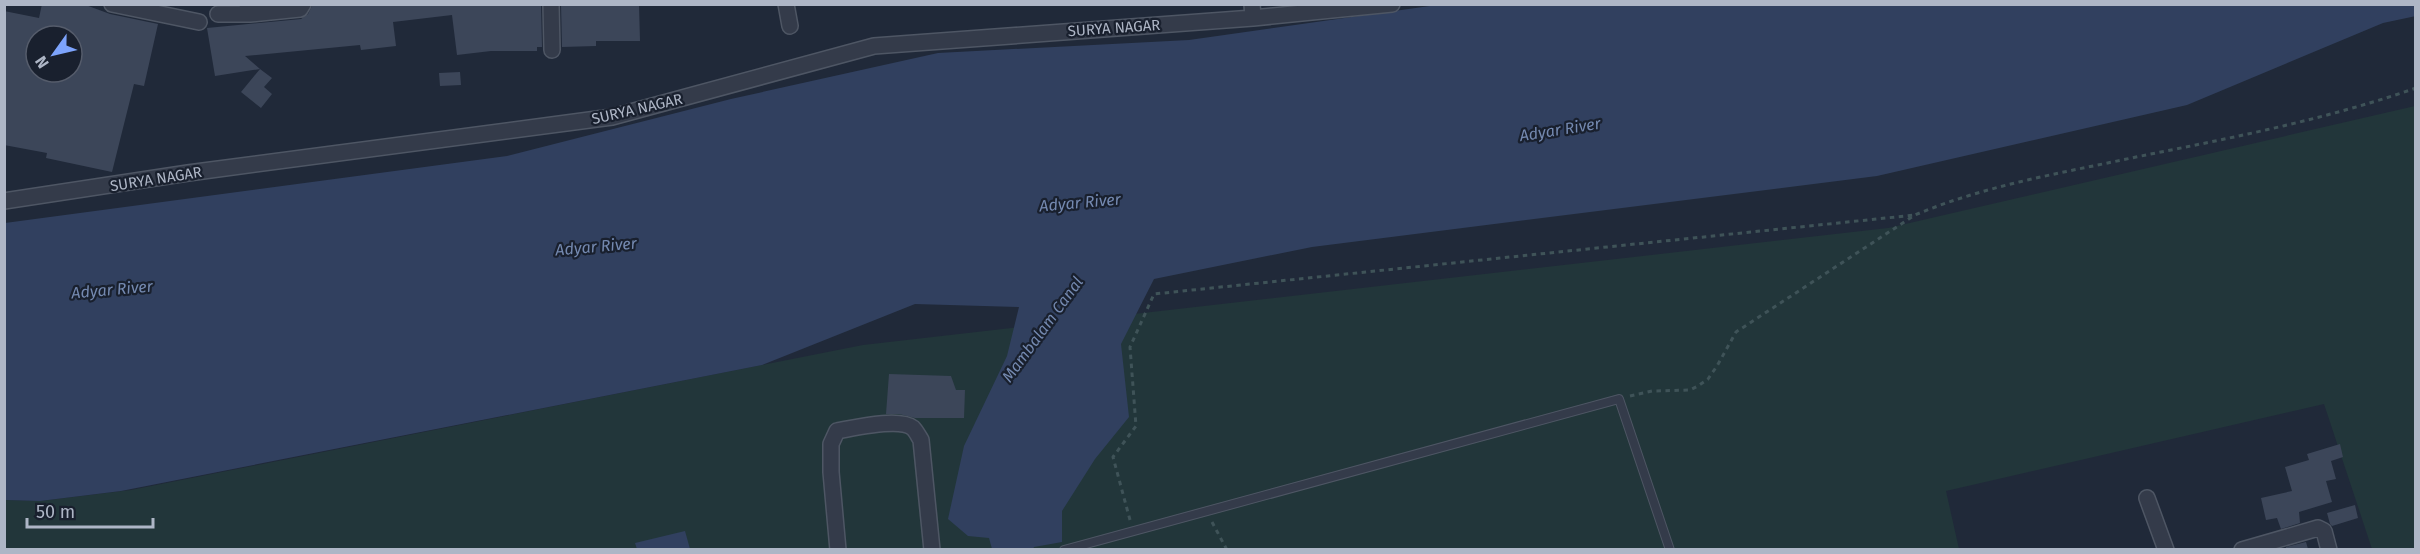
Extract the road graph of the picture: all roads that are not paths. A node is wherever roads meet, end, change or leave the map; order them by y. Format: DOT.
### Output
graph roads {
  1 [pos="303,4"];
  2 [pos="551,4"];
  3 [pos="786,4"];
  4 [pos="1392,4"];
  5 [pos="113,5"];
  6 [pos="248,9"];
  7 [pos="1253,11"];
  8 [pos="218,14"];
  9 [pos="199,22"];
  10 [pos="790,26"];
  11 [pos="552,50"];
  12 [pos="4,201"];
  13 [pos="2147,498"];
  14 [pos="838,549"];
  15 [pos="932,549"];
  16 [pos="1064,549"];
  17 [pos="1670,549"];
  18 [pos="2166,549"];
  19 [pos="2242,549"];
  20 [pos="2329,549"];
  1 -- 6 [label="street"];
  2 -- 11 [label="street"];
  3 -- 10 [label="street"];
  4 -- 7 [label="street, SURYA NAGAR"];
  5 -- 9 [label="street"];
  6 -- 8 [label="street"];
  7 -- 12 [label="street, SURYA NAGAR"];
  13 -- 18 [label="street"];
  14 -- 15 [label="street"];
  16 -- 17 [label="lane"];
  19 -- 20 [label="street"];
}
